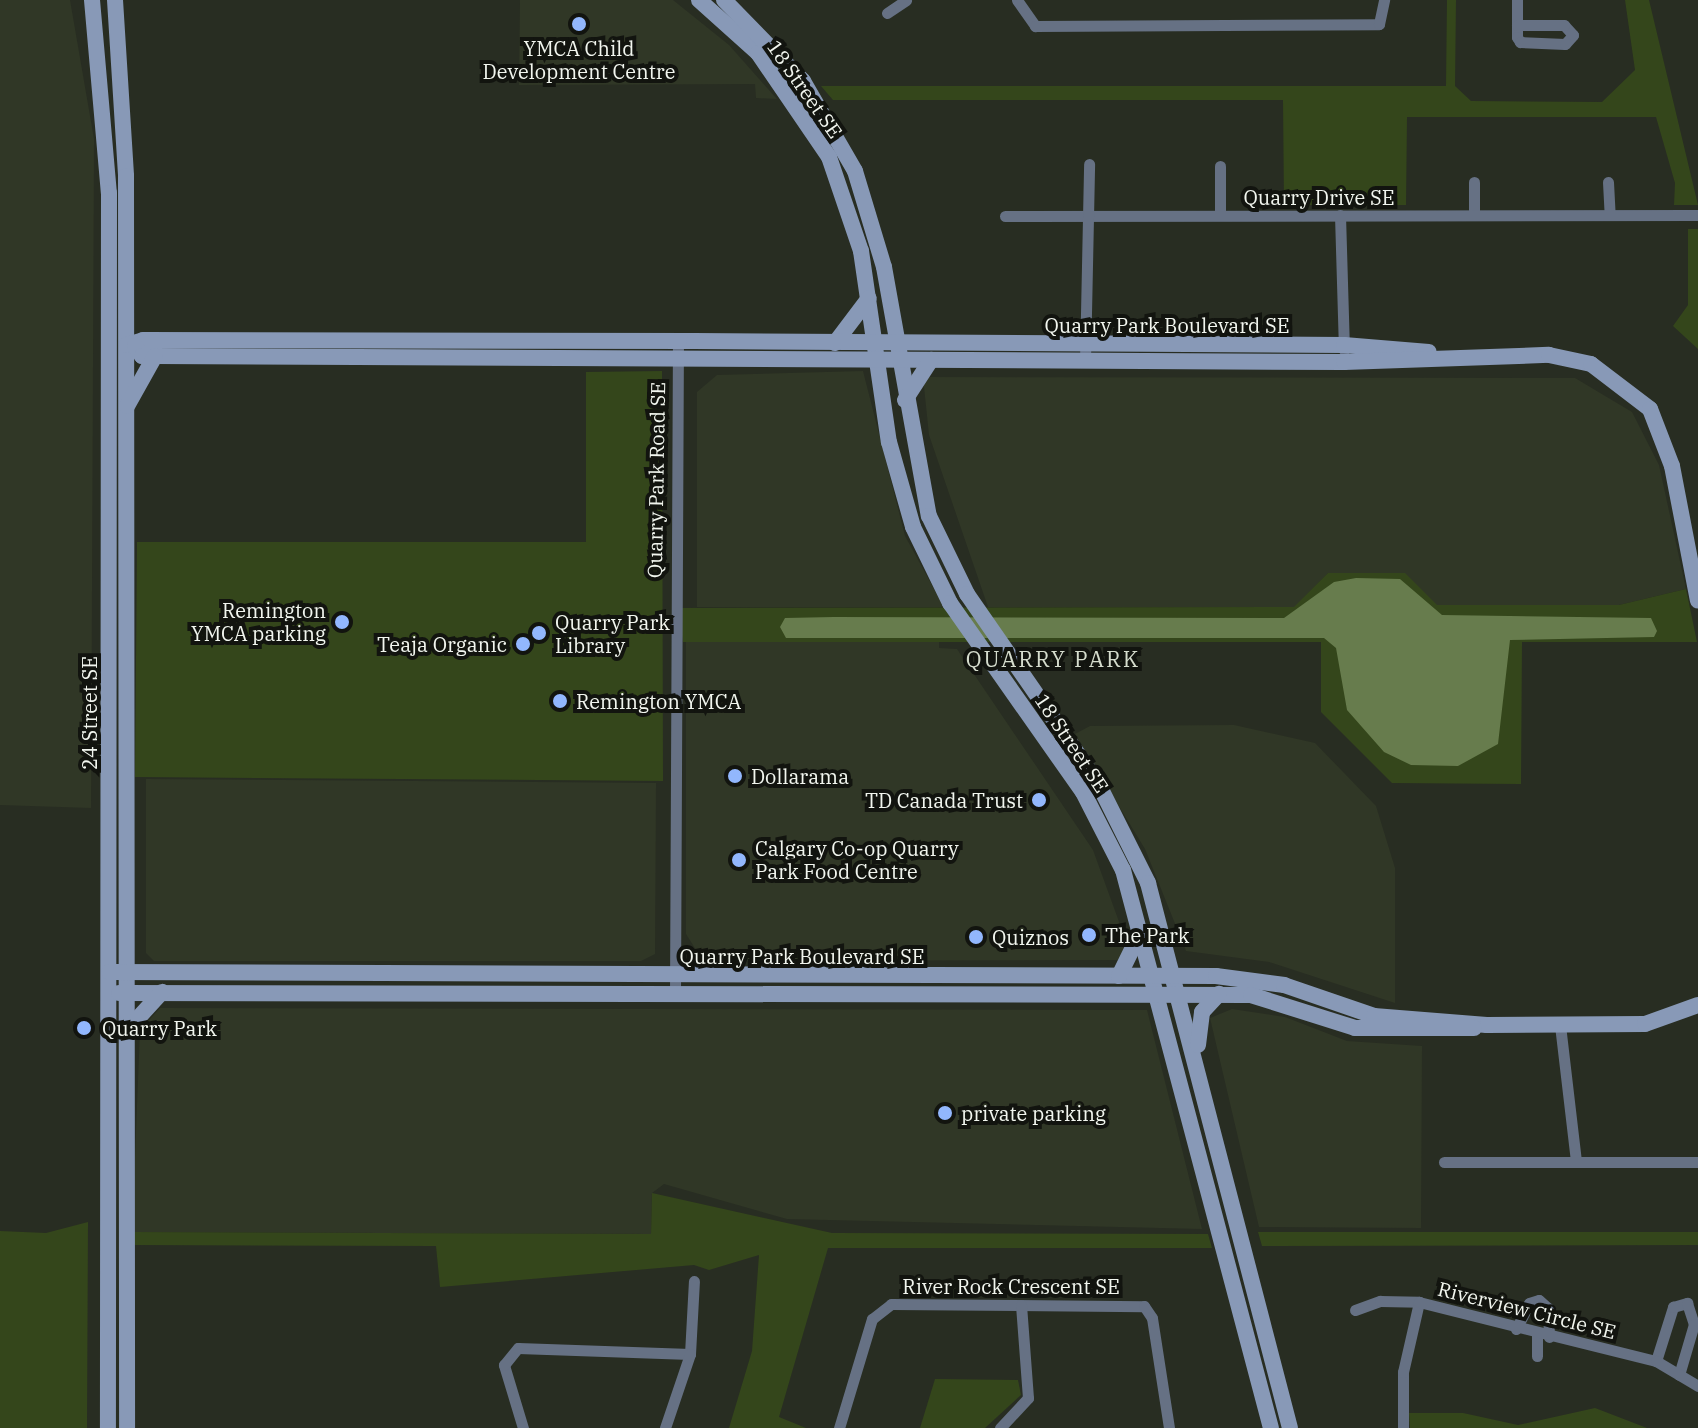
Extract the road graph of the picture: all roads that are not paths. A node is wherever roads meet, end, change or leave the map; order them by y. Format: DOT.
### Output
graph roads {
  1 [pos="92,0"];
  2 [pos="106,0"];
  3 [pos="115,0"];
  4 [pos="699,0"];
  5 [pos="724,0"];
  6 [pos="906,0"];
  7 [pos="1017,0"];
  8 [pos="1384,0"];
  9 [pos="1517,0"];
  10 [pos="887,13"];
  11 [pos="1517,25"];
  12 [pos="121,40"];
  13 [pos="1089,164"];
  14 [pos="1220,166"];
  15 [pos="1474,182"];
  16 [pos="1608,182"];
  17 [pos="1088,214"];
  18 [pos="1220,214"];
  19 [pos="1340,215"];
  20 [pos="1474,215"];
  21 [pos="1610,215"];
  22 [pos="1698,215"];
  23 [pos="1005,216"];
  24 [pos="869,298"];
  25 [pos="835,343"];
  26 [pos="1344,345"];
  27 [pos="130,346"];
  28 [pos="455,348"];
  29 [pos="678,349"];
  30 [pos="876,351"];
  31 [pos="896,351"];
  32 [pos="1086,353"];
  33 [pos="1458,355"];
  34 [pos="155,356"];
  35 [pos="931,360"];
  36 [pos="1344,362"];
  37 [pos="903,406"];
  38 [pos="126,407"];
  39 [pos="1698,601"];
  40 [pos="1142,925"];
  41 [pos="109,972"];
  42 [pos="128,972"];
  43 [pos="675,975"];
  44 [pos="1119,976"];
  45 [pos="1156,976"];
  46 [pos="1174,976"];
  47 [pos="162,992"];
  48 [pos="110,993"];
  49 [pos="128,993"];
  50 [pos="675,994"];
  51 [pos="1160,994"];
  52 [pos="1179,994"];
  53 [pos="1219,994"];
  54 [pos="1698,1005"];
  55 [pos="1487,1025"];
  56 [pos="1560,1025"];
  57 [pos="127,1031"];
  58 [pos="1197,1063"];
  59 [pos="1576,1161"];
  60 [pos="1444,1162"];
  61 [pos="1698,1162"];
  62 [pos="694,1281"];
  63 [pos="1419,1302"];
  64 [pos="1021,1305"];
  65 [pos="1355,1310"];
  66 [pos="1516,1329"];
  67 [pos="1543,1336"];
  68 [pos="690,1354"];
  69 [pos="1537,1356"];
  70 [pos="1656,1361"];
  71 [pos="1679,1375"];
  72 [pos="1698,1386"];
  73 [pos="1264,1394"];
  74 [pos="108,1428"];
  75 [pos="127,1428"];
  76 [pos="523,1428"];
  77 [pos="665,1428"];
  78 [pos="839,1428"];
  79 [pos="1000,1428"];
  80 [pos="1169,1428"];
  81 [pos="1261,1428"];
  82 [pos="1271,1428"];
  83 [pos="1290,1428"];
  84 [pos="1403,1428"];
  1 -- 41 [label="main road, 24 Street SE"];
  2 -- 12 [label="main road"];
  3 -- 12 [label="main road, 24 Street SE"];
  4 -- 24 [label="main road, 18 Street SE"];
  5 -- 31 [label="main road, 18 Street SE"];
  6 -- 10 [label="street"];
  7 -- 8 [label="street"];
  9 -- 11 [label="street"];
  11 -- 11 [label="street"];
  12 -- 27 [label="main road, 24 Street SE"];
  13 -- 17 [label="street"];
  14 -- 18 [label="street"];
  15 -- 20 [label="street"];
  16 -- 21 [label="street"];
  17 -- 18 [label="street, Quarry Drive SE"];
  17 -- 23 [label="street, Quarry Drive SE"];
  17 -- 32 [label="street"];
  18 -- 19 [label="street, Quarry Drive SE"];
  19 -- 20 [label="street, Quarry Drive SE"];
  19 -- 26 [label="street"];
  20 -- 21 [label="street, Quarry Drive SE"];
  21 -- 22 [label="street, Quarry Drive SE"];
  24 -- 25 [label="main road"];
  24 -- 30 [label="main road, 18 Street SE"];
  25 -- 29 [label="main road"];
  25 -- 30 [label="main road"];
  26 -- 32 [label="main road, Quarry Park Boulevard SE"];
  26 -- 33 [label="main road, Quarry Park Boulevard SE"];
  26 -- 36 [label="street"];
  27 -- 28 [label="main road"];
  27 -- 34 [label="main road"];
  27 -- 38 [label="main road, 24 Street SE"];
  28 -- 29 [label="main road"];
  28 -- 34 [label="main road"];
  29 -- 30 [label="main road, Quarry Park Road SE"];
  29 -- 43 [label="street, Quarry Park Road SE"];
  30 -- 31 [label="main road, Quarry Park Boulevard SE"];
  30 -- 40 [label="main road, 18 Street SE"];
  31 -- 32 [label="main road, Quarry Park Boulevard SE"];
  31 -- 35 [label="main road, Quarry Park Boulevard SE"];
  31 -- 37 [label="main road, 18 Street SE"];
  32 -- 35 [label="main road, Quarry Park Boulevard SE"];
  32 -- 36 [label="main road, Quarry Park Boulevard SE"];
  33 -- 36 [label="main road, Quarry Park Boulevard SE"];
  33 -- 39 [label="main road, Quarry Park Boulevard SE"];
  34 -- 38 [label="main road"];
  35 -- 37 [label="main road"];
  37 -- 46 [label="main road, 18 Street SE"];
  38 -- 42 [label="main road, 24 Street SE"];
  40 -- 44 [label="main road"];
  40 -- 45 [label="main road, 18 Street SE"];
  41 -- 42 [label="main road, Quarry Park Boulevard SE"];
  41 -- 48 [label="main road, 24 Street SE"];
  42 -- 43 [label="main road, Quarry Park Boulevard SE"];
  42 -- 49 [label="main road, 24 Street SE"];
  43 -- 44 [label="main road, Quarry Park Boulevard SE"];
  43 -- 50 [label="street, Quarry Park Road SE"];
  44 -- 45 [label="main road, Quarry Park Boulevard SE"];
  45 -- 46 [label="main road, Quarry Park Boulevard SE"];
  45 -- 51 [label="main road, 18 Street SE"];
  46 -- 52 [label="main road, 18 Street SE"];
  46 -- 55 [label="main road, Quarry Park Boulevard SE"];
  47 -- 49 [label="main road, Quarry Park Boulevard SE"];
  47 -- 50 [label="main road, Quarry Park Boulevard SE"];
  47 -- 57 [label="main road"];
  48 -- 49 [label="main road, Quarry Park Boulevard SE"];
  48 -- 74 [label="main road, 24 Street SE"];
  49 -- 57 [label="main road, 24 Street SE"];
  50 -- 51 [label="main road, Quarry Park Boulevard SE"];
  51 -- 52 [label="main road, Quarry Park Boulevard SE"];
  51 -- 73 [label="main road, 18 Street SE"];
  52 -- 53 [label="main road, Quarry Park Boulevard SE"];
  52 -- 58 [label="main road, 18 Street SE"];
  53 -- 55 [label="main road, Quarry Park Boulevard SE"];
  53 -- 58 [label="main road"];
  54 -- 56 [label="main road, Quarry Park Boulevard SE"];
  55 -- 56 [label="main road, Quarry Park Boulevard SE"];
  56 -- 59 [label="street"];
  57 -- 75 [label="main road, 24 Street SE"];
  58 -- 83 [label="main road, 18 Street SE"];
  59 -- 60 [label="street"];
  59 -- 61 [label="street"];
  62 -- 68 [label="street"];
  63 -- 65 [label="street"];
  63 -- 66 [label="street, Riverview Circle SE"];
  63 -- 84 [label="street, Riverview Circle SE"];
  64 -- 78 [label="street, River Rock Crescent SE"];
  64 -- 79 [label="street"];
  64 -- 80 [label="street, River Rock Crescent SE"];
  66 -- 67 [label="street, Riverview Circle SE"];
  66 -- 67 [label="street"];
  67 -- 69 [label="street"];
  67 -- 70 [label="street, Riverview Circle SE"];
  68 -- 76 [label="street"];
  68 -- 77 [label="street"];
  70 -- 71 [label="street, Riverview Circle SE"];
  70 -- 71 [label="street"];
  71 -- 72 [label="street, Riverview Circle SE"];
  73 -- 81 [label="main road"];
  73 -- 82 [label="main road, 18 Street SE"];
}
